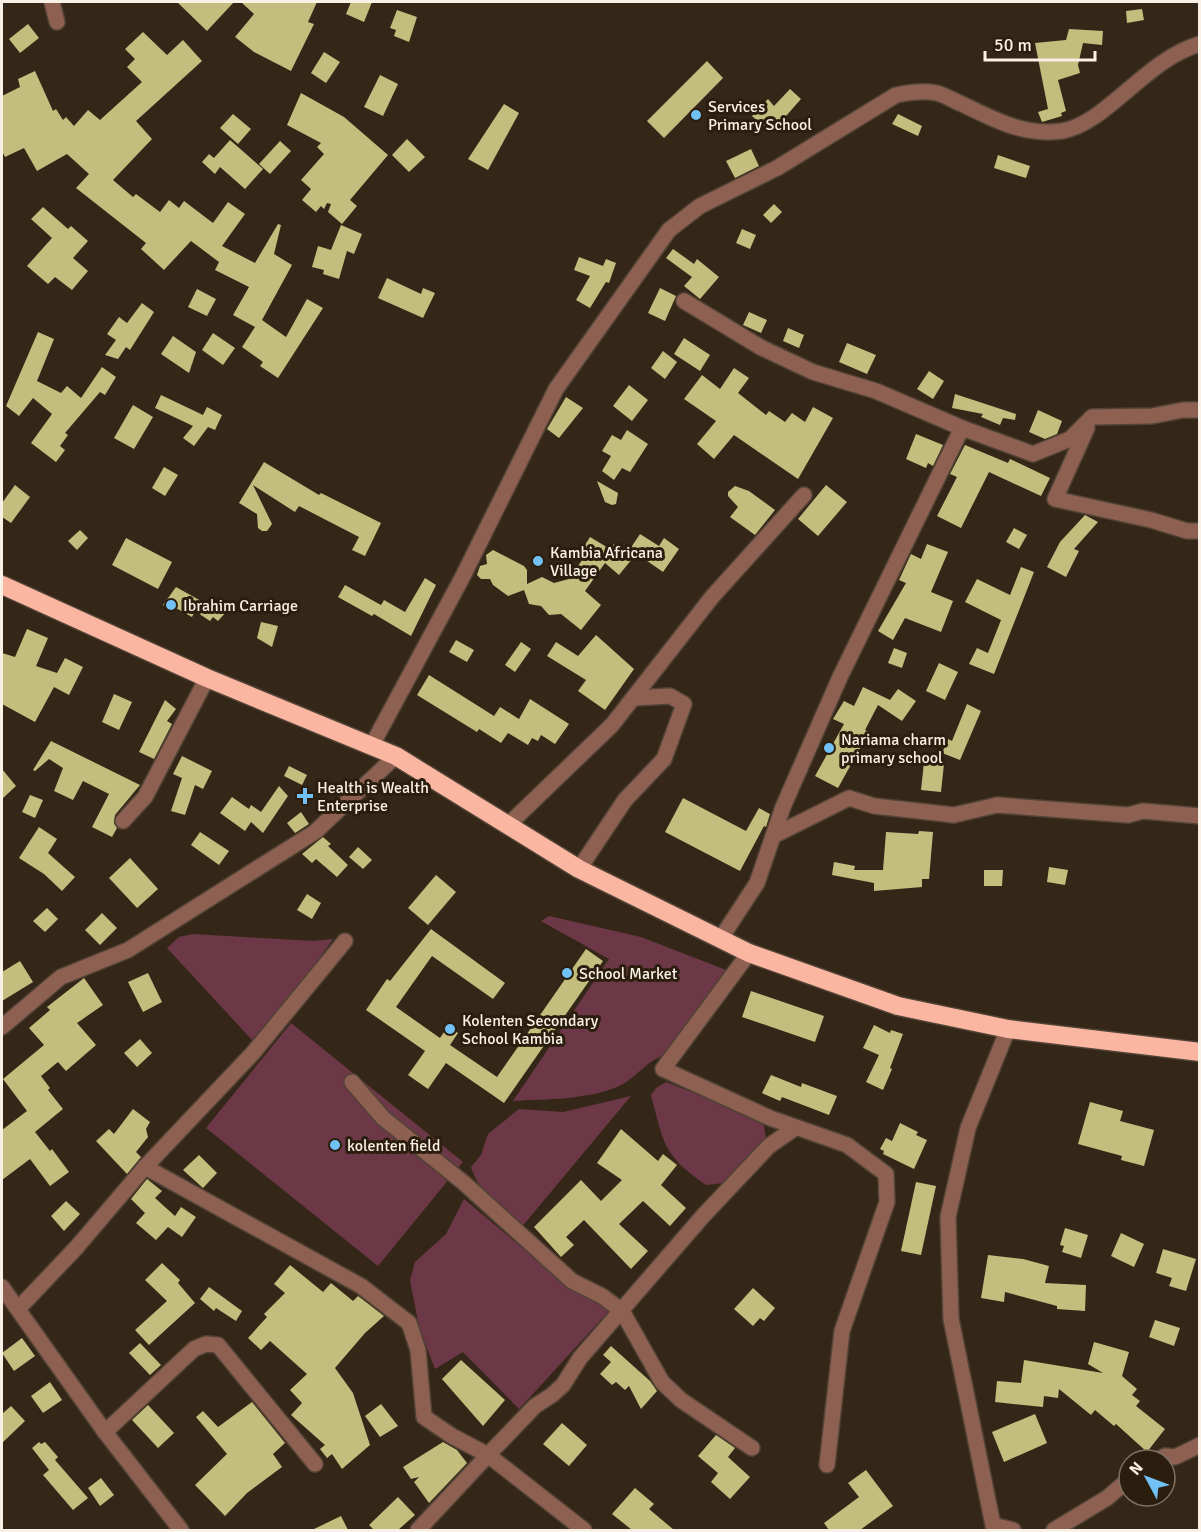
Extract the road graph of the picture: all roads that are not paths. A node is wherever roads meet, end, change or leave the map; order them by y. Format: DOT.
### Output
graph roads {
  1 [pos="52,2"];
  2 [pos="57,22"];
  3 [pos="1200,44"];
  4 [pos="684,301"];
  5 [pos="1200,410"];
  6 [pos="1092,417"];
  7 [pos="962,428"];
  8 [pos="804,495"];
  9 [pos="1200,531"];
  10 [pos="2,585"];
  11 [pos="207,678"];
  12 [pos="634,698"];
  13 [pos="372,745"];
  14 [pos="396,756"];
  15 [pos="1200,816"];
  16 [pos="123,821"];
  17 [pos="508,825"];
  18 [pos="775,835"];
  19 [pos="579,869"];
  20 [pos="721,938"];
  21 [pos="345,942"];
  22 [pos="749,953"];
  23 [pos="2,1027"];
  24 [pos="1008,1029"];
  25 [pos="1200,1052"];
  26 [pos="352,1082"];
  27 [pos="795,1128"];
  28 [pos="145,1167"];
  29 [pos="2,1287"];
  30 [pos="18,1309"];
  31 [pos="622,1311"];
  32 [pos="105,1432"];
  33 [pos="1200,1445"];
  34 [pos="752,1448"];
  35 [pos="488,1455"];
  36 [pos="1177,1456"];
  37 [pos="315,1464"];
  38 [pos="827,1465"];
  39 [pos="1117,1489"];
  40 [pos="990,1528"];
  41 [pos="181,1530"];
  42 [pos="418,1530"];
  43 [pos="584,1530"];
  44 [pos="1013,1530"];
  45 [pos="1054,1530"];
  1 -- 2 [label="street"];
  3 -- 13 [label="street"];
  4 -- 7 [label="street"];
  5 -- 6 [label="street"];
  6 -- 7 [label="street"];
  6 -- 9 [label="street"];
  7 -- 18 [label="street"];
  8 -- 12 [label="street"];
  10 -- 11 [label="highway"];
  11 -- 13 [label="highway"];
  11 -- 16 [label="street"];
  12 -- 17 [label="street"];
  12 -- 19 [label="street"];
  13 -- 14 [label="highway"];
  14 -- 17 [label="highway"];
  14 -- 23 [label="street"];
  15 -- 18 [label="street"];
  17 -- 19 [label="highway"];
  18 -- 20 [label="street"];
  19 -- 20 [label="highway"];
  20 -- 22 [label="highway"];
  21 -- 28 [label="street"];
  22 -- 24 [label="highway"];
  22 -- 27 [label="street"];
  24 -- 25 [label="highway"];
  24 -- 40 [label="street"];
  26 -- 31 [label="street"];
  27 -- 31 [label="street"];
  27 -- 38 [label="street"];
  28 -- 30 [label="street"];
  28 -- 35 [label="street"];
  29 -- 30 [label="street"];
  30 -- 32 [label="street"];
  31 -- 34 [label="street"];
  31 -- 35 [label="street"];
  32 -- 37 [label="street"];
  32 -- 41 [label="street"];
  33 -- 36 [label="street"];
  35 -- 42 [label="street"];
  35 -- 43 [label="street"];
  39 -- 45 [label="street"];
  40 -- 44 [label="street"];
}
